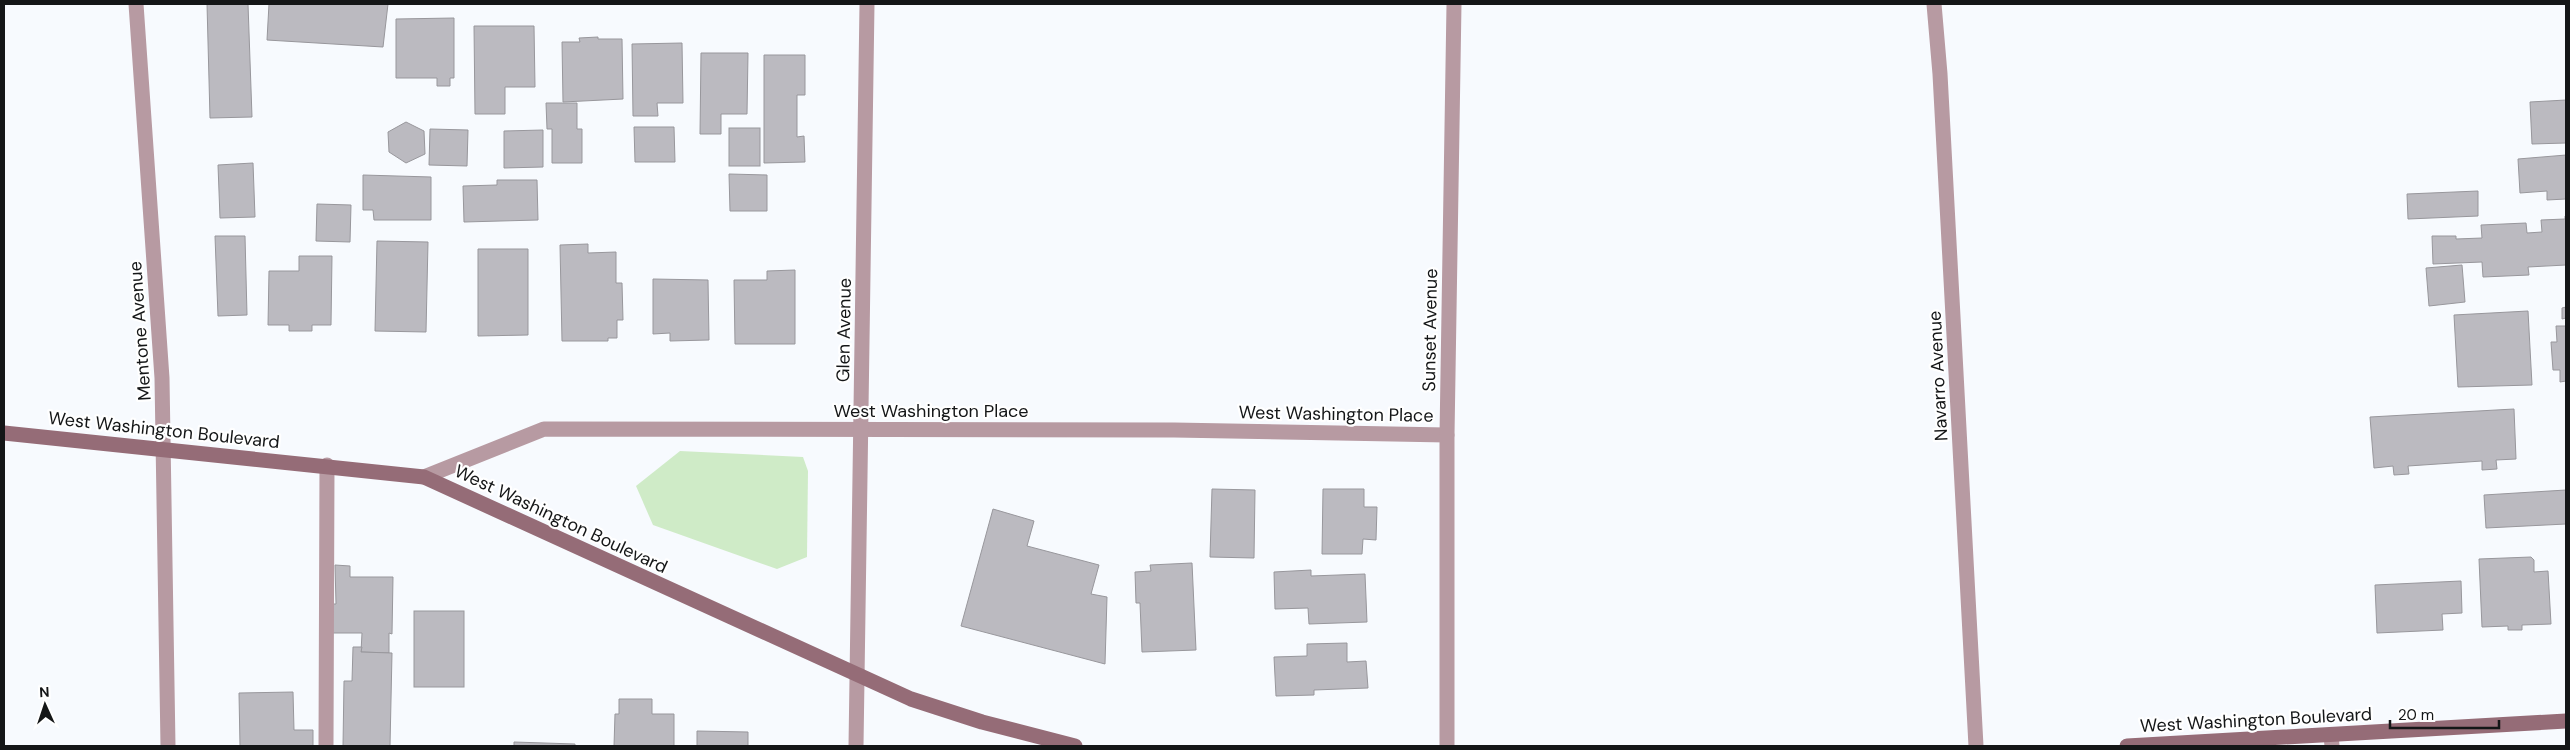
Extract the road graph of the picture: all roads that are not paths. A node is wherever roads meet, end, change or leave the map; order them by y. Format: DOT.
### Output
graph roads {
  1 [pos="136,4"];
  2 [pos="868,4"];
  3 [pos="1454,4"];
  4 [pos="1934,4"];
  5 [pos="861,430"];
  6 [pos="4,433"];
  7 [pos="1447,435"];
  8 [pos="165,449"];
  9 [pos="327,465"];
  10 [pos="424,477"];
  11 [pos="856,675"];
  12 [pos="2566,721"];
  13 [pos="2331,741"];
  14 [pos="168,746"];
  15 [pos="326,746"];
  16 [pos="856,746"];
  17 [pos="1075,746"];
  18 [pos="1447,746"];
  19 [pos="1976,746"];
  20 [pos="2127,746"];
  1 -- 8 [label="street, Mentone Avenue"];
  2 -- 5 [label="street, Glen Avenue"];
  3 -- 7 [label="street, Sunset Avenue"];
  4 -- 19 [label="street, Navarro Avenue"];
  5 -- 7 [label="street, West Washington Place"];
  5 -- 10 [label="street, West Washington Place"];
  5 -- 11 [label="street, Glen Avenue"];
  6 -- 8 [label="main road, West Washington Boulevard"];
  7 -- 18 [label="street, Sunset Avenue"];
  8 -- 9 [label="main road, West Washington Boulevard"];
  8 -- 14 [label="street, Mentone Avenue"];
  9 -- 10 [label="main road, West Washington Boulevard"];
  9 -- 15 [label="street"];
  10 -- 11 [label="main road, West Washington Boulevard"];
  11 -- 16 [label="street, Glen Avenue"];
  11 -- 17 [label="main road, West Washington Boulevard"];
  12 -- 13 [label="main road, West Washington Boulevard"];
  13 -- 20 [label="main road, West Washington Boulevard"];
}
